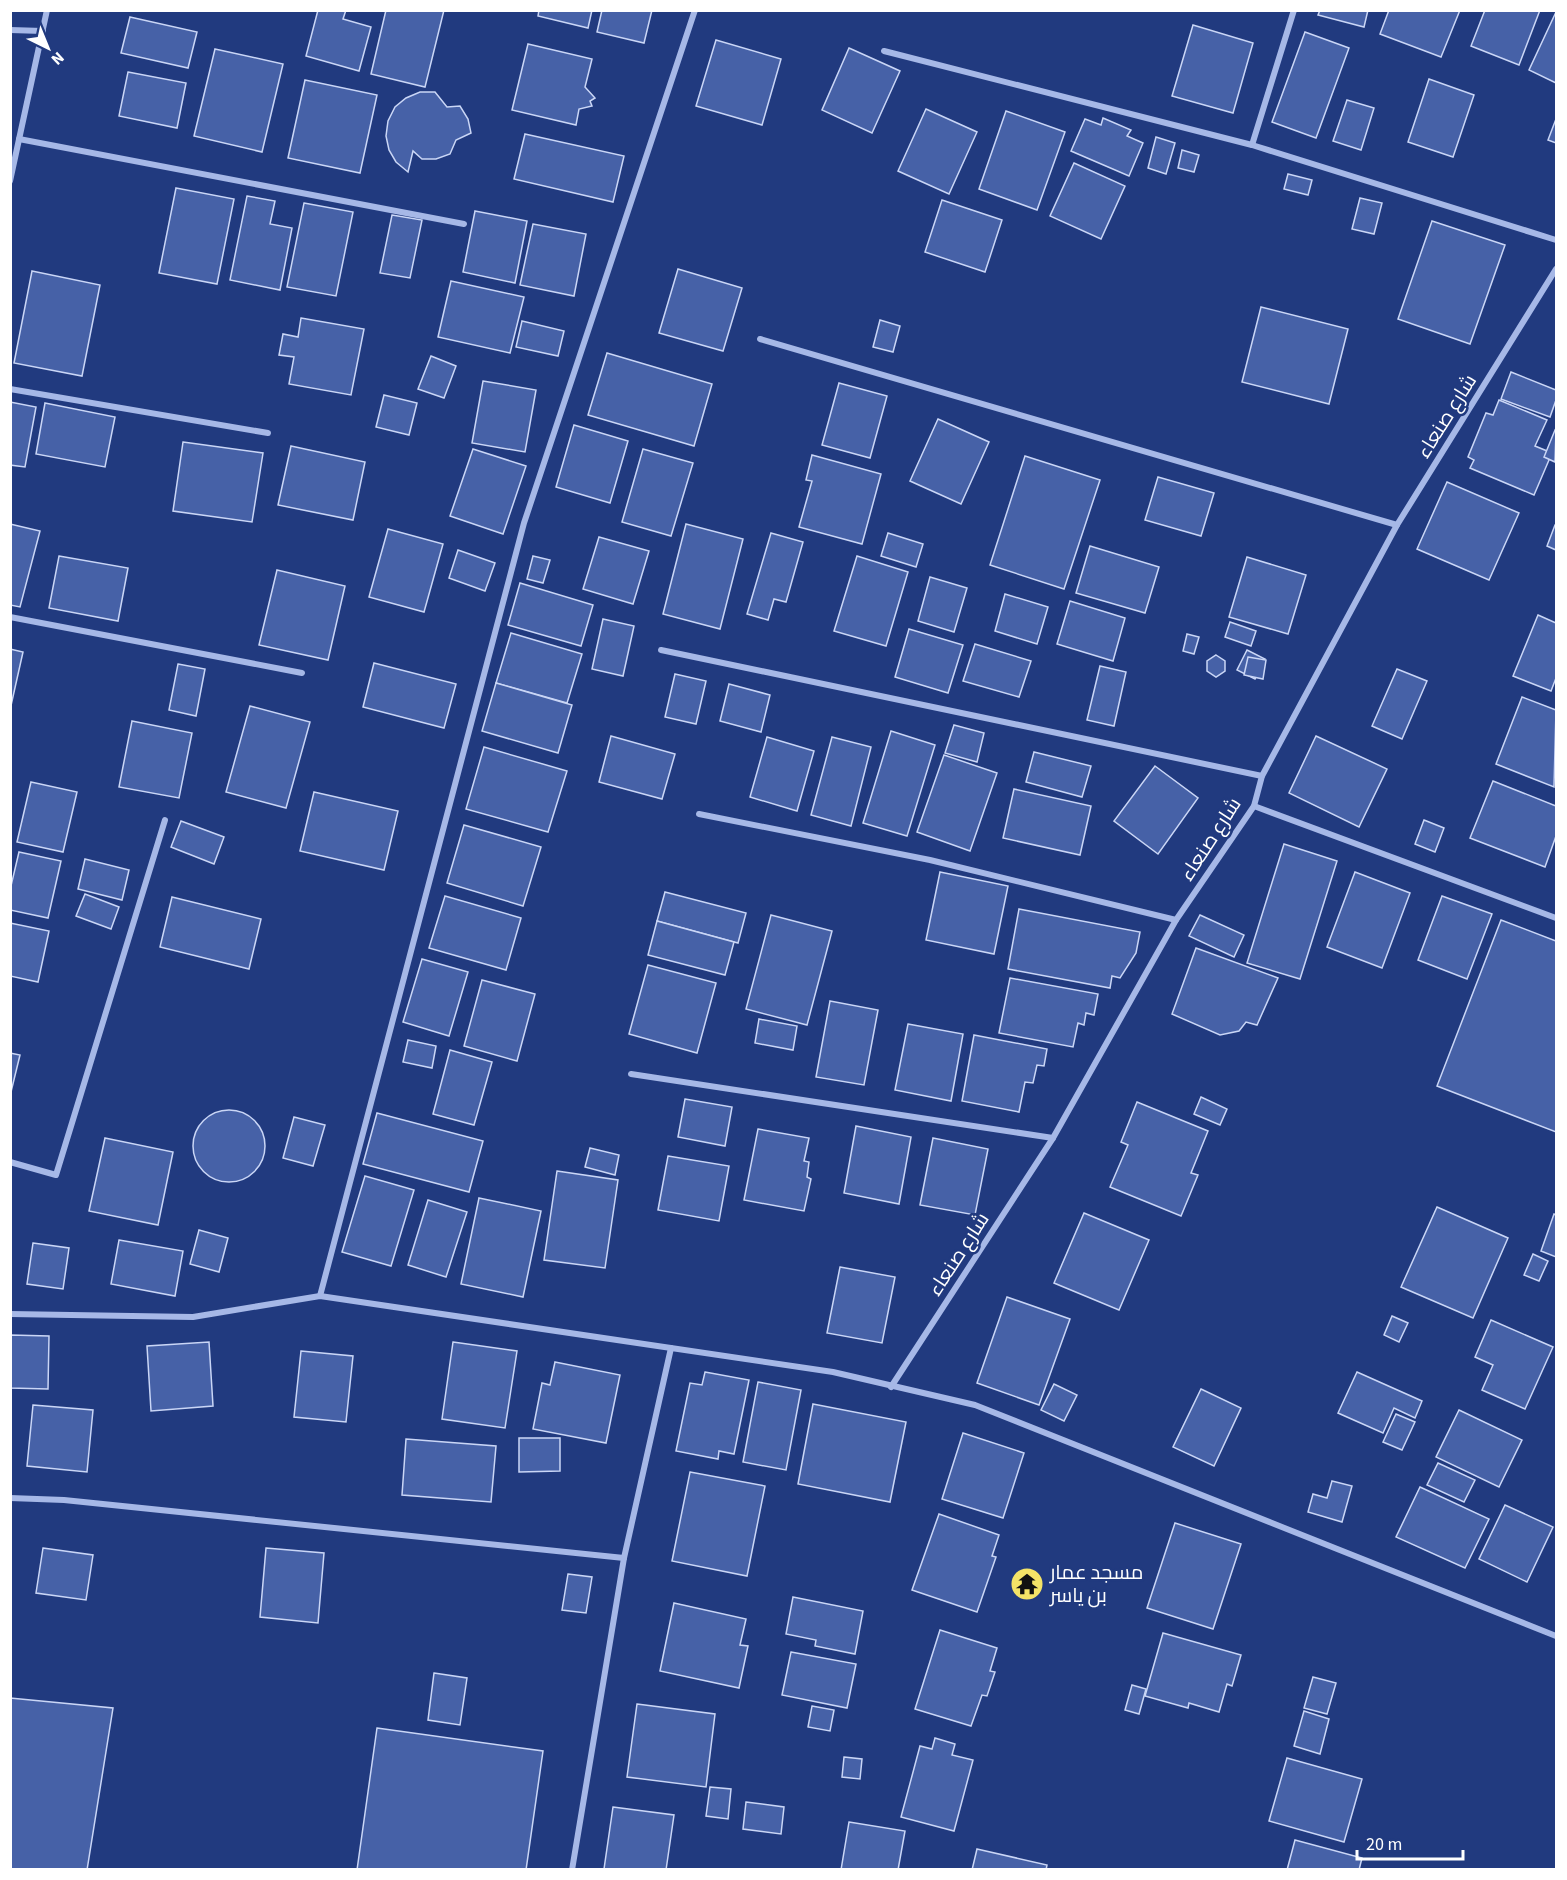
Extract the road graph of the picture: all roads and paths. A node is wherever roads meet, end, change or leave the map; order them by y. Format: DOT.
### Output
graph roads {
  1 [pos="47,10"];
  2 [pos="695,10"];
  3 [pos="1294,10"];
  4 [pos="10,30"];
  5 [pos="43,31"];
  6 [pos="884,51"];
  7 [pos="19,139"];
  8 [pos="1252,145"];
  9 [pos="10,181"];
  10 [pos="464,224"];
  11 [pos="1557,240"];
  12 [pos="1557,268"];
  13 [pos="760,339"];
  14 [pos="10,389"];
  15 [pos="268,433"];
  16 [pos="1397,525"];
  17 [pos="10,617"];
  18 [pos="661,650"];
  19 [pos="302,673"];
  20 [pos="1263,776"];
  21 [pos="1254,806"];
  22 [pos="699,814"];
  23 [pos="165,820"];
  24 [pos="1557,918"];
  25 [pos="1176,920"];
  26 [pos="631,1074"];
  27 [pos="1053,1138"];
  28 [pos="10,1162"];
  29 [pos="320,1296"];
  30 [pos="10,1314"];
  31 [pos="671,1348"];
  32 [pos="891,1387"];
  33 [pos="10,1498"];
  34 [pos="624,1558"];
  35 [pos="1557,1636"];
  36 [pos="572,1869"];
  1 -- 5 [label="street"];
  2 -- 29 [label="street"];
  3 -- 8 [label="street"];
  4 -- 5 [label="street"];
  5 -- 7 [label="street"];
  6 -- 8 [label="street"];
  7 -- 9 [label="street"];
  7 -- 10 [label="street"];
  8 -- 11 [label="street"];
  12 -- 16 [label="street, شارع صنعاء"];
  13 -- 16 [label="street"];
  14 -- 15 [label="street"];
  16 -- 20 [label="street, شارع صنعاء"];
  17 -- 19 [label="street"];
  18 -- 20 [label="street"];
  20 -- 21 [label="street, شارع صنعاء"];
  21 -- 24 [label="street"];
  21 -- 25 [label="street, شارع صنعاء"];
  22 -- 25 [label="street"];
  23 -- 28 [label="street"];
  25 -- 27 [label="street, شارع صنعاء"];
  26 -- 27 [label="street"];
  27 -- 32 [label="street, شارع صنعاء"];
  29 -- 30 [label="street"];
  29 -- 31 [label="street"];
  31 -- 32 [label="street"];
  31 -- 34 [label="street"];
  32 -- 35 [label="street"];
  33 -- 34 [label="street"];
  34 -- 36 [label="street"];
}
